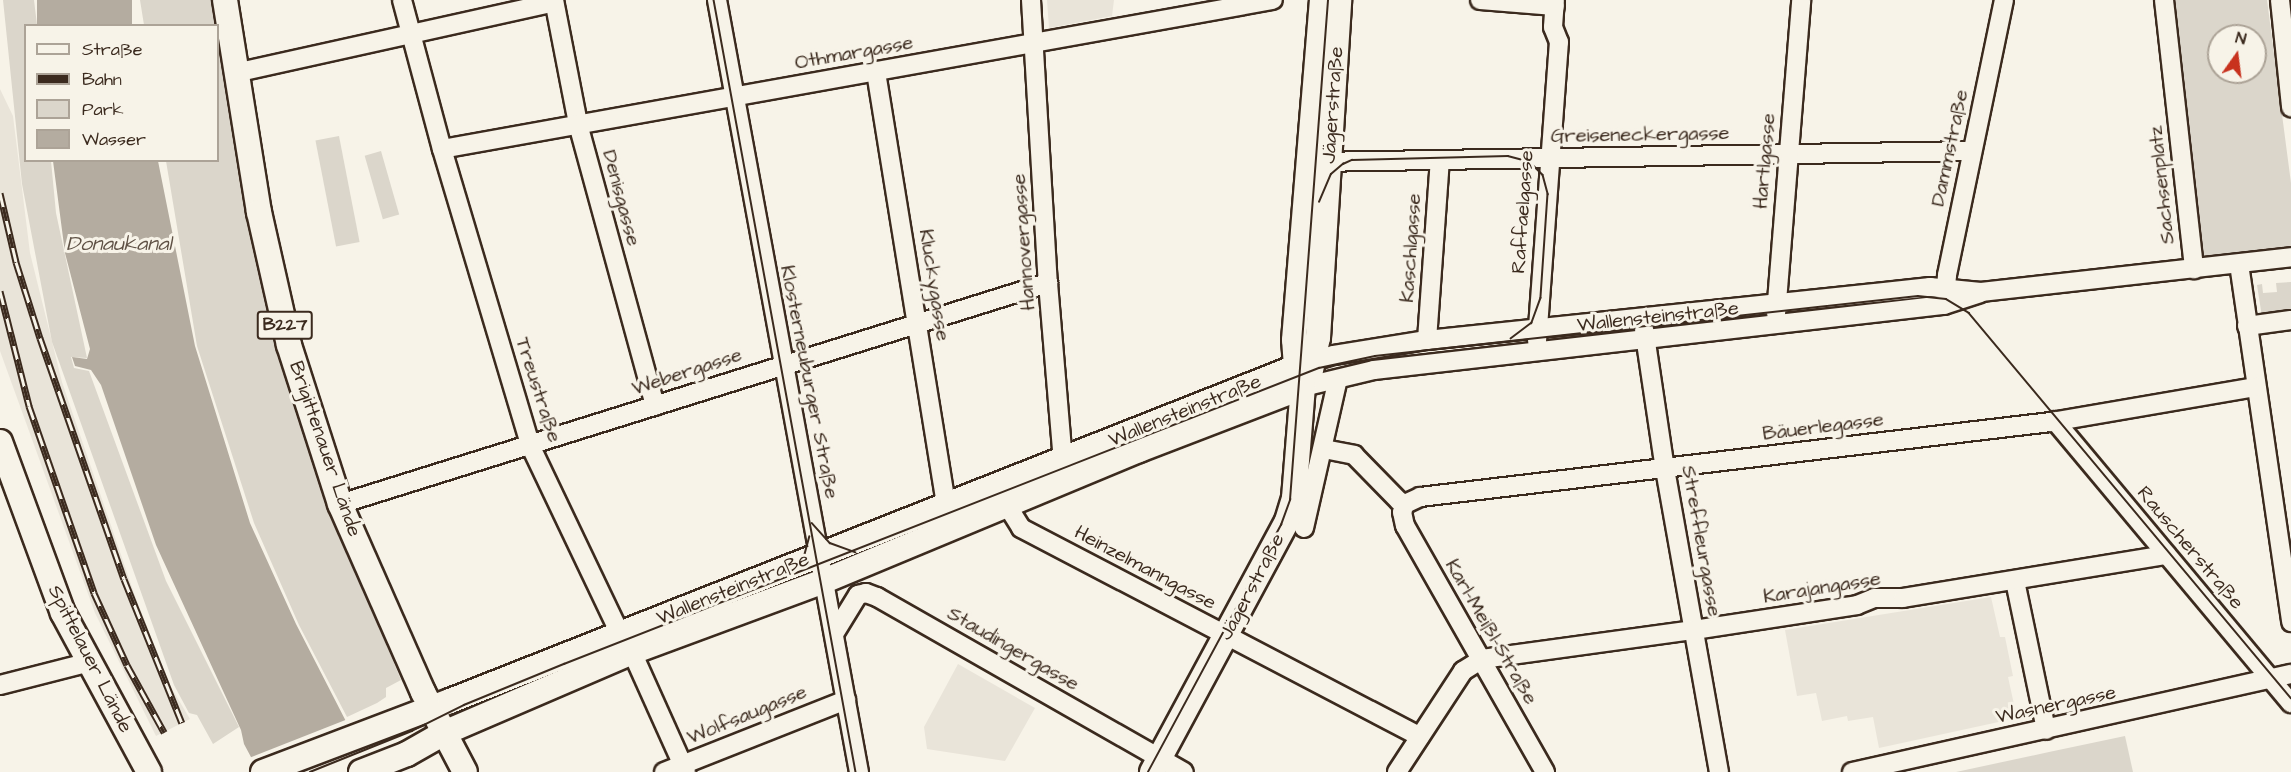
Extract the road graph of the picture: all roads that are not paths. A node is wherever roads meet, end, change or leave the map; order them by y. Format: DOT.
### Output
graph roads {
  1 [pos="225,0"];
  2 [pos="402,0"];
  3 [pos="717,0"];
  4 [pos="1031,0"];
  5 [pos="1273,0"];
  6 [pos="1322,0"];
  7 [pos="1340,0"];
  8 [pos="1480,0"];
  9 [pos="1801,0"];
  10 [pos="2004,0"];
  11 [pos="2164,0"];
  12 [pos="2280,0"];
  13 [pos="554,1"];
  14 [pos="1555,3"];
  15 [pos="413,35"];
  16 [pos="1034,44"];
  17 [pos="876,72"];
  18 [pos="235,73"];
  19 [pos="734,98"];
  20 [pos="2291,106"];
  21 [pos="578,124"];
  22 [pos="442,149"];
  23 [pos="1971,151"];
  24 [pos="1788,155"];
  25 [pos="1549,159"];
  26 [pos="1440,160"];
  27 [pos="1319,161"];
  28 [pos="2291,257"];
  29 [pos="2239,264"];
  30 [pos="2194,269"];
  31 [pos="1048,284"];
  32 [pos="1950,295"];
  33 [pos="1776,304"];
  34 [pos="1643,318"];
  35 [pos="2291,321"];
  36 [pos="917,323"];
  37 [pos="1775,325"];
  38 [pos="2247,326"];
  39 [pos="1538,330"];
  40 [pos="1646,339"];
  41 [pos="1427,340"];
  42 [pos="1537,351"];
  43 [pos="783,364"];
  44 [pos="1396,377"];
  45 [pos="1305,381"];
  46 [pos="2256,387"];
  47 [pos="1336,391"];
  48 [pos="655,406"];
  49 [pos="2055,421"];
  50 [pos="530,445"];
  51 [pos="1,446"];
  52 [pos="1324,449"];
  53 [pos="1067,469"];
  54 [pos="1665,469"];
  55 [pos="1001,496"];
  56 [pos="340,504"];
  57 [pos="946,504"];
  58 [pos="1404,508"];
  59 [pos="1304,528"];
  60 [pos="819,555"];
  61 [pos="2167,555"];
  62 [pos="824,581"];
  63 [pos="2014,581"];
  64 [pos="2291,622"];
  65 [pos="1694,630"];
  66 [pos="834,634"];
  67 [pos="1226,636"];
  68 [pos="628,642"];
  69 [pos="1482,659"];
  70 [pos="90,662"];
  71 [pos="2291,674"];
  72 [pos="2270,679"];
  73 [pos="0,685"];
  74 [pos="846,700"];
  75 [pos="2291,703"];
  76 [pos="431,709"];
  77 [pos="2046,730"];
  78 [pos="444,733"];
  79 [pos="1420,737"];
  80 [pos="1155,765"];
  81 [pos="685,768"];
  82 [pos="149,772"];
  83 [pos="262,772"];
  84 [pos="361,772"];
  85 [pos="465,772"];
  86 [pos="664,772"];
  87 [pos="859,772"];
  88 [pos="1184,772"];
  89 [pos="1397,772"];
  90 [pos="1545,772"];
  91 [pos="1719,772"];
  92 [pos="1852,772"];
  1 -- 18 [label="main road, Brigittenauer Lände / B227"];
  2 -- 15 [label="street, Treustraße"];
  3 -- 19 [label="street, Klosterneuburger Straße"];
  4 -- 16 [label="street, Hannovergasse"];
  5 -- 16 [label="street, Othmargasse"];
  6 -- 27 [label="main road, Jägerstraße"];
  7 -- 27 [label="main road, Jägerstraße"];
  8 -- 14 [label="street"];
  9 -- 24 [label="street, Hartlgasse"];
  10 -- 23 [label="street, Dammstraße"];
  11 -- 30 [label="street, Sachsenplatz"];
  12 -- 20 [label="street"];
  13 -- 15 [label="street"];
  13 -- 21 [label="street, Denisgasse"];
  14 -- 25 [label="street, Raffaelgasse"];
  15 -- 18 [label="street"];
  15 -- 22 [label="street, Treustraße"];
  16 -- 17 [label="street, Othmargasse"];
  16 -- 31 [label="street, Hannovergasse"];
  17 -- 19 [label="street, Othmargasse"];
  17 -- 36 [label="street, Kluckygasse"];
  18 -- 56 [label="main road, Brigittenauer Lände / B227"];
  19 -- 21 [label="street, Othmargasse"];
  19 -- 43 [label="street, Klosterneuburger Straße"];
  21 -- 22 [label="street, Othmargasse"];
  21 -- 48 [label="street, Denisgasse"];
  22 -- 50 [label="street, Treustraße"];
  23 -- 24 [label="street, Greiseneckergasse"];
  23 -- 32 [label="street, Dammstraße"];
  24 -- 25 [label="street, Greiseneckergasse"];
  24 -- 33 [label="street, Hartlgasse"];
  25 -- 26 [label="street, Greiseneckergasse"];
  25 -- 39 [label="street, Raffaelgasse"];
  26 -- 27 [label="street, Greiseneckergasse"];
  26 -- 41 [label="street, Kaschlgasse"];
  27 -- 45 [label="main road, Jägerstraße"];
  28 -- 29 [label="street"];
  29 -- 30 [label="street"];
  29 -- 38 [label="street"];
  30 -- 32 [label="street, Wallensteinstraße"];
  31 -- 36 [label="street, Webergasse"];
  31 -- 53 [label="street, Hannovergasse"];
  32 -- 33 [label="street, Wallensteinstraße"];
  32 -- 37 [label="street, Wallensteinstraße"];
  33 -- 34 [label="street, Wallensteinstraße"];
  33 -- 37 [label="street, Hartlgasse"];
  34 -- 39 [label="street, Wallensteinstraße"];
  34 -- 40 [label="street, Streffleurgasse"];
  35 -- 38 [label="street"];
  36 -- 43 [label="street, Webergasse"];
  36 -- 57 [label="street, Kluckygasse"];
  37 -- 40 [label="street, Wallensteinstraße"];
  38 -- 46 [label="street"];
  39 -- 41 [label="street, Wallensteinstraße"];
  39 -- 42 [label="street, Raffaelgasse"];
  40 -- 42 [label="street, Wallensteinstraße"];
  40 -- 54 [label="street, Streffleurgasse"];
  41 -- 45 [label="street, Wallensteinstraße"];
  42 -- 45 [label="street, Wallensteinstraße"];
  43 -- 48 [label="street, Webergasse"];
  43 -- 60 [label="street, Klosterneuburger Straße"];
  44 -- 47 [label="street"];
  45 -- 47 [label="street"];
  45 -- 53 [label="main road, Wallensteinstraße"];
  45 -- 67 [label="main road, Jägerstraße"];
  46 -- 49 [label="street, Bäuerlegasse"];
  46 -- 64 [label="street"];
  47 -- 52 [label="street"];
  48 -- 50 [label="street, Webergasse"];
  49 -- 54 [label="street, Bäuerlegasse"];
  49 -- 61 [label="street, Rauscherstraße"];
  50 -- 56 [label="street, Webergasse"];
  50 -- 68 [label="street, Treustraße"];
  51 -- 70 [label="main road, Spittelauer Lände"];
  52 -- 58 [label="street"];
  52 -- 59 [label="street"];
  53 -- 55 [label="main road, Wallensteinstraße"];
  54 -- 58 [label="street, Bäuerlegasse"];
  54 -- 65 [label="street, Streffleurgasse"];
  55 -- 57 [label="main road, Wallensteinstraße"];
  55 -- 62 [label="main road, Wallensteinstraße"];
  55 -- 67 [label="street, Heinzelmanngasse"];
  56 -- 76 [label="main road, Brigittenauer Lände / B227"];
  57 -- 60 [label="main road, Wallensteinstraße"];
  58 -- 69 [label="street, Karl-Meißl-Straße"];
  60 -- 62 [label="street, Klosterneuburger Straße"];
  60 -- 68 [label="main road, Wallensteinstraße"];
  61 -- 63 [label="street, Karajangasse"];
  61 -- 72 [label="street, Rauscherstraße"];
  62 -- 66 [label="street, Klosterneuburger Straße"];
  62 -- 68 [label="main road, Wallensteinstraße"];
  63 -- 65 [label="street, Karajangasse"];
  63 -- 77 [label="street"];
  65 -- 69 [label="street, Karajangasse"];
  65 -- 91 [label="street, Streffleurgasse"];
  66 -- 74 [label="street, Klosterneuburger Straße"];
  66 -- 80 [label="street, Staudingergasse"];
  67 -- 79 [label="street, Heinzelmanngasse"];
  67 -- 80 [label="main road, Jägerstraße"];
  68 -- 76 [label="main road, Wallensteinstraße"];
  68 -- 78 [label="main road, Wallensteinstraße"];
  68 -- 81 [label="street, Treustraße"];
  69 -- 79 [label="street"];
  69 -- 90 [label="street, Karl-Meißl-Straße"];
  70 -- 73 [label="street"];
  70 -- 82 [label="main road, Spittelauer Lände"];
  71 -- 72 [label="street, Wasnergasse"];
  72 -- 75 [label="street, Rauscherstraße"];
  72 -- 77 [label="street, Wasnergasse"];
  74 -- 81 [label="street, Wolfsaugasse"];
  74 -- 87 [label="street, Klosterneuburger Straße"];
  76 -- 78 [label="main road, Brigittenauer Lände / B227"];
  76 -- 83 [label="main road, Wallensteinstraße"];
  77 -- 92 [label="street, Wasnergasse"];
  78 -- 84 [label="main road, Wallensteinstraße"];
  78 -- 85 [label="main road, Brigittenauer Lände / B227"];
  79 -- 89 [label="street"];
  80 -- 88 [label="street, Staudingergasse"];
  81 -- 86 [label="street, Wolfsaugasse"];
}
